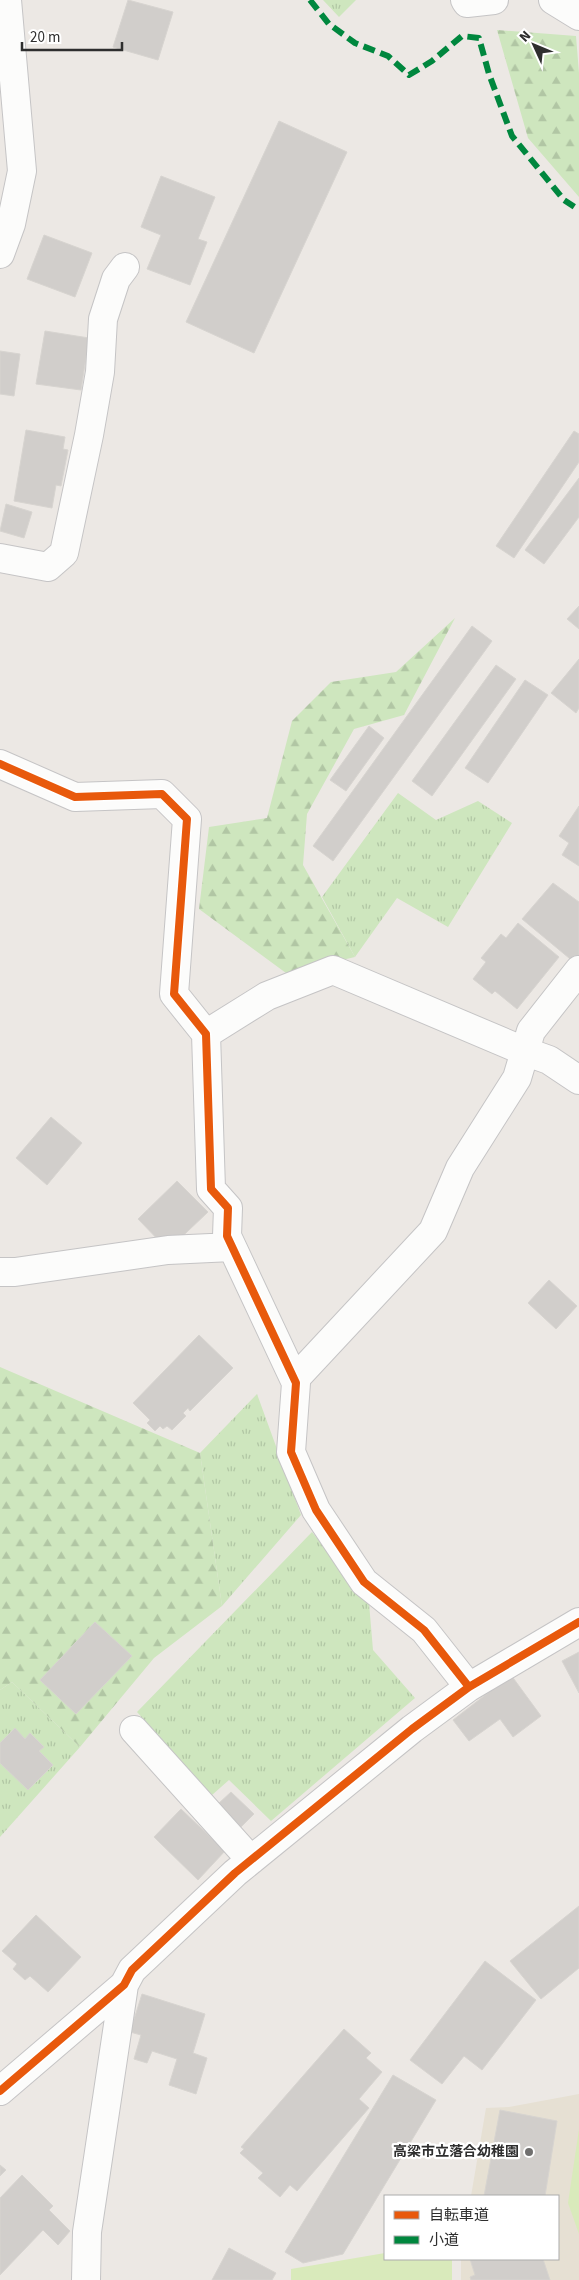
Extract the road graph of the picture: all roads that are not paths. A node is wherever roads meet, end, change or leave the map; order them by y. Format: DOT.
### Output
graph roads {
  1 [pos="7,0"];
  2 [pos="465,0"];
  3 [pos="494,0"];
  4 [pos="553,0"];
  5 [pos="579,16"];
  6 [pos="0,254"];
  7 [pos="125,267"];
  8 [pos="0,558"];
  9 [pos="0,764"];
  10 [pos="579,970"];
  11 [pos="206,1034"];
  12 [pos="524,1051"];
  13 [pos="579,1080"];
  14 [pos="232,1247"];
  15 [pos="0,1272"];
  16 [pos="295,1379"];
  17 [pos="579,1622"];
  18 [pos="469,1687"];
  19 [pos="134,1730"];
  20 [pos="251,1860"];
  21 [pos="124,1985"];
  22 [pos="0,2090"];
  23 [pos="86,2280"];
  1 -- 6 [label="street"];
  2 -- 3 [label="street"];
  4 -- 5 [label="street"];
  7 -- 8 [label="street"];
  9 -- 11 [label="street"];
  10 -- 12 [label="street"];
  11 -- 12 [label="street"];
  11 -- 14 [label="street"];
  12 -- 13 [label="street"];
  12 -- 16 [label="street"];
  14 -- 15 [label="street"];
  14 -- 16 [label="street"];
  16 -- 18 [label="street"];
  17 -- 18 [label="street"];
  18 -- 20 [label="street"];
  19 -- 20 [label="street"];
  20 -- 21 [label="street"];
  21 -- 22 [label="street"];
  21 -- 23 [label="street"];
}
